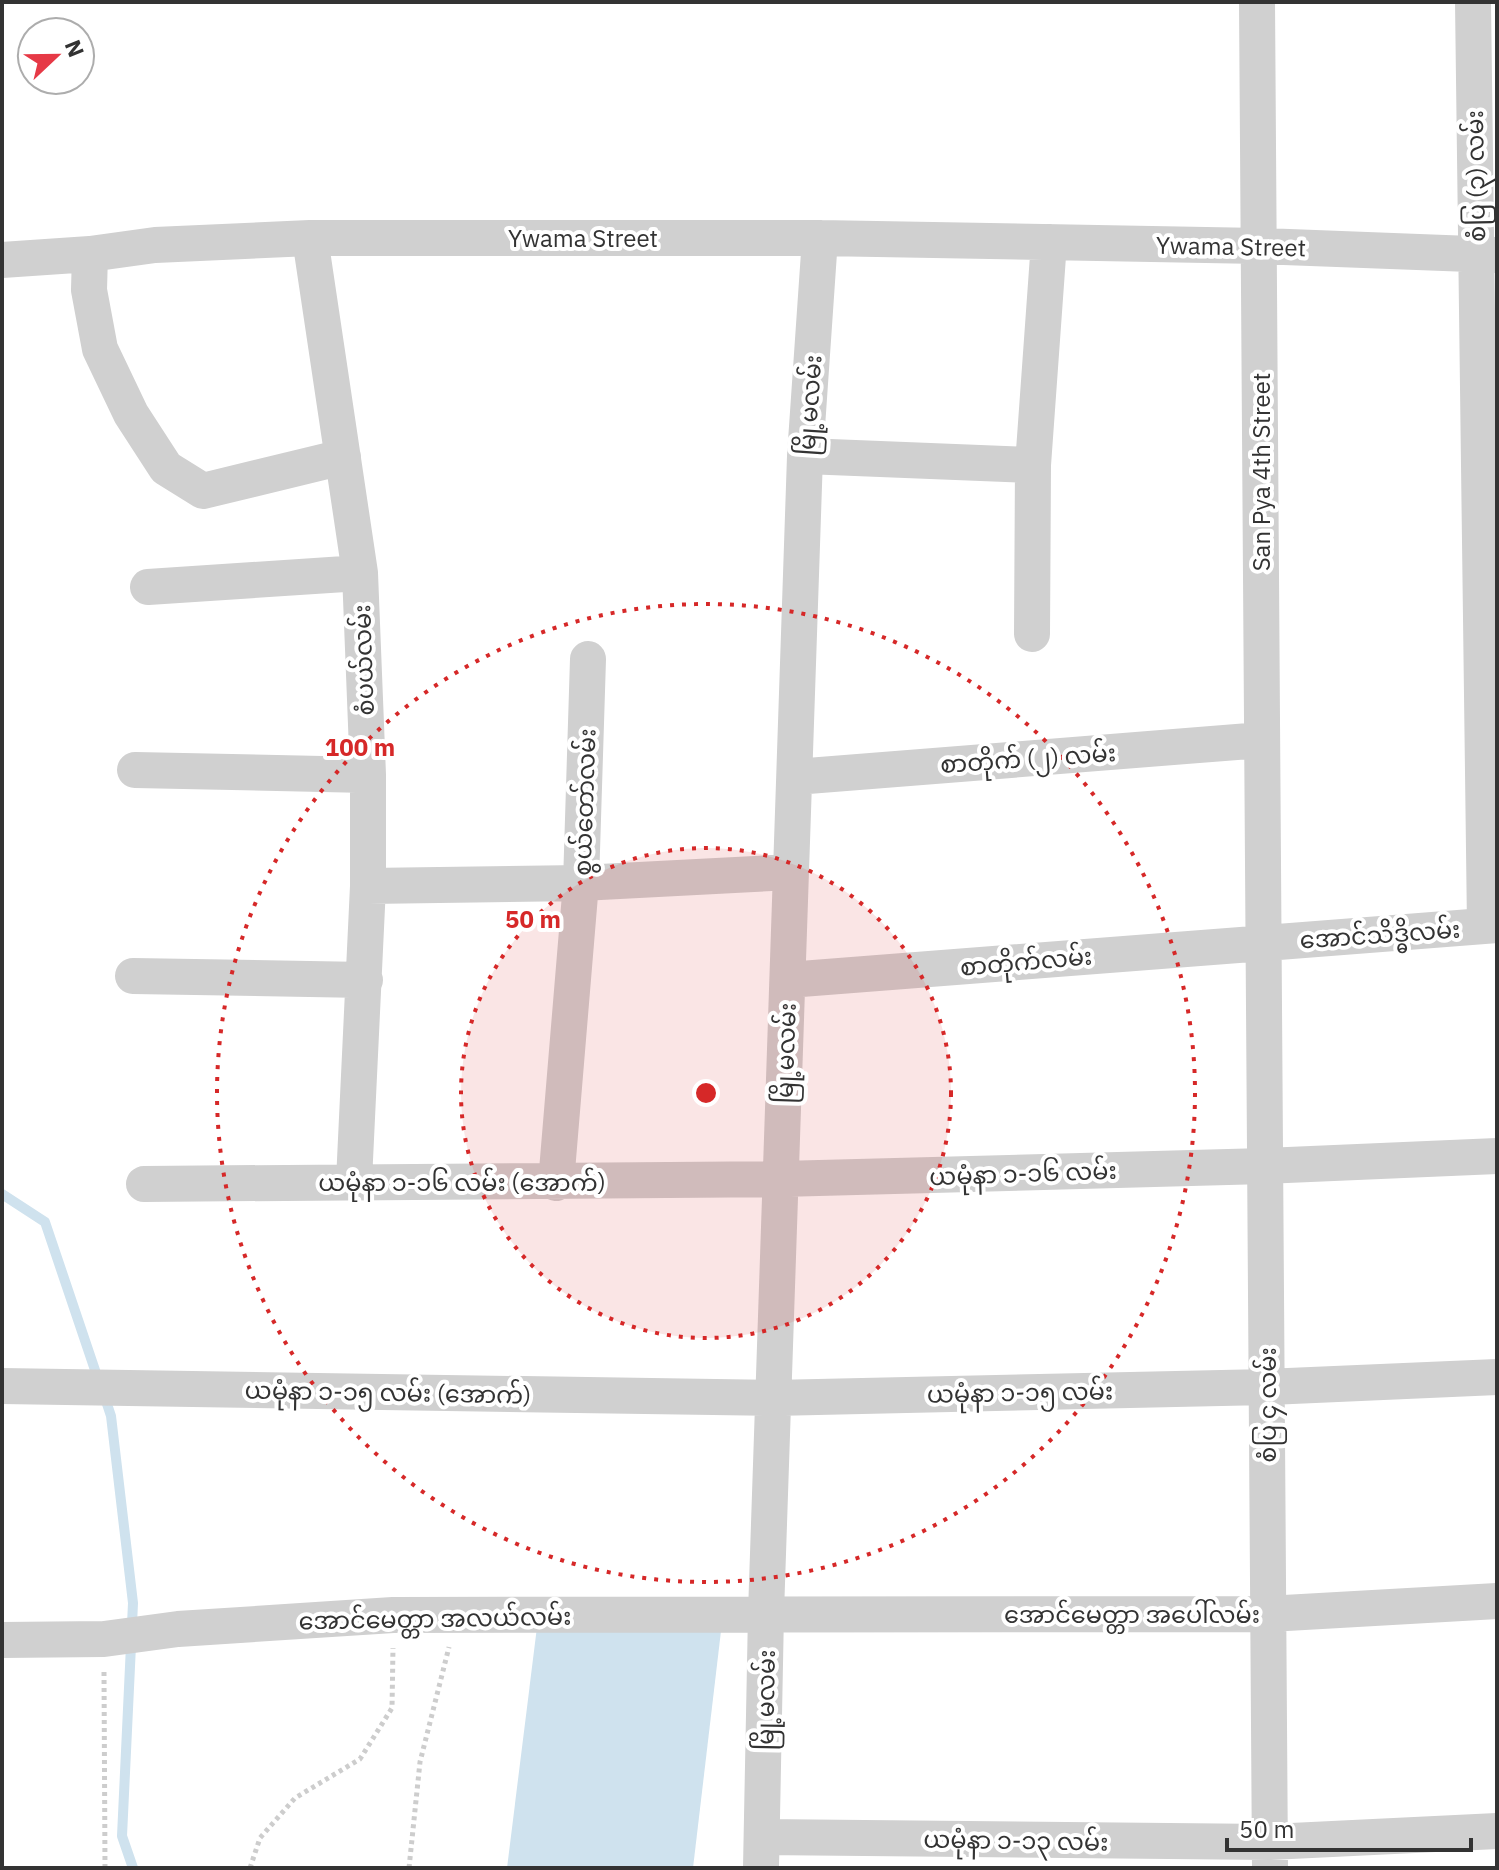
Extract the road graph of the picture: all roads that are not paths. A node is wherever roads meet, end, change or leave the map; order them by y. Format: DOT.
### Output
graph roads {
  1 [pos="1257,2"];
  2 [pos="1473,2"];
  3 [pos="310,238"];
  4 [pos="820,238"];
  5 [pos="1049,242"];
  6 [pos="1260,246"];
  7 [pos="90,254"];
  8 [pos="1486,255"];
  9 [pos="2,260"];
  10 [pos="805,456"];
  11 [pos="343,457"];
  12 [pos="1033,465"];
  13 [pos="360,573"];
  14 [pos="148,587"];
  15 [pos="1032,634"];
  16 [pos="588,659"];
  17 [pos="1262,740"];
  18 [pos="135,770"];
  19 [pos="368,775"];
  20 [pos="795,777"];
  21 [pos="791,872"];
  22 [pos="581,883"];
  23 [pos="368,886"];
  24 [pos="1491,926"];
  25 [pos="1263,943"];
  26 [pos="133,976"];
  27 [pos="365,980"];
  28 [pos="788,980"];
  29 [pos="1497,1156"];
  30 [pos="1265,1166"];
  31 [pos="781,1179"];
  32 [pos="354,1181"];
  33 [pos="556,1183"];
  34 [pos="144,1184"];
  35 [pos="1497,1377"];
  36 [pos="2,1386"];
  37 [pos="1267,1387"];
  38 [pos="773,1398"];
  39 [pos="1497,1601"];
  40 [pos="766,1613"];
  41 [pos="1268,1614"];
  42 [pos="2,1640"];
  43 [pos="1497,1831"];
  44 [pos="762,1853"];
  45 [pos="1270,1855"];
  1 -- 6 [label="street, San Pya 4th Street"];
  2 -- 8 [label="street, စံပြ (၃) လမ်း"];
  3 -- 4 [label="street, Ywama Street"];
  3 -- 7 [label="street, Ywama Street"];
  3 -- 11 [label="street, စံပယ်လမ်း"];
  4 -- 5 [label="street, Ywama Street"];
  4 -- 10 [label="street, မြို့မလမ်း"];
  5 -- 6 [label="street, Ywama Street"];
  5 -- 12 [label="street"];
  6 -- 8 [label="street, Ywama Street"];
  6 -- 17 [label="street, San Pya 4th Street"];
  7 -- 9 [label="street, Ywama Street"];
  7 -- 11 [label="street"];
  8 -- 24 [label="street, စံပြ (၃) လမ်း"];
  10 -- 12 [label="street"];
  10 -- 20 [label="street, မြို့မလမ်း"];
  11 -- 13 [label="street, စံပယ်လမ်း"];
  12 -- 15 [label="street"];
  13 -- 14 [label="street"];
  13 -- 19 [label="street, စံပယ်လမ်း"];
  16 -- 22 [label="street, စွယ်တော်လမ်း"];
  17 -- 20 [label="street, စာတိုက် (၂) လမ်း"];
  17 -- 25 [label="street, San Pya 4th Street"];
  18 -- 19 [label="street"];
  19 -- 23 [label="street, စံပယ်လမ်း"];
  20 -- 21 [label="street, မြို့မလမ်း"];
  21 -- 22 [label="street"];
  21 -- 28 [label="street, မြို့မလမ်း"];
  22 -- 23 [label="street"];
  22 -- 33 [label="street, စွယ်တော်လမ်း"];
  23 -- 27 [label="street, စံပယ်လမ်း"];
  24 -- 25 [label="street, အောင်သိဒ္ဓိလမ်း"];
  25 -- 28 [label="street, စာတိုက်လမ်း"];
  25 -- 30 [label="street, စံပြ ၄ လမ်း"];
  26 -- 27 [label="street"];
  27 -- 32 [label="street, စံပယ်လမ်း"];
  28 -- 31 [label="street, မြို့မလမ်း"];
  29 -- 30 [label="street, ယမုံနာ ၁-၁၆ လမ်း"];
  30 -- 31 [label="street, ယမုံနာ ၁-၁၆ လမ်း"];
  30 -- 37 [label="street, စံပြ ၄ လမ်း"];
  31 -- 33 [label="street, ယမုံနာ ၁-၁၆ လမ်း (အောက်)"];
  31 -- 38 [label="street, မြို့မလမ်း"];
  32 -- 33 [label="street, ယမုံနာ ၁-၁၆ လမ်း (အောက်)"];
  32 -- 34 [label="street, ယမုံနာ ၁-၁၆ လမ်း (အောက်)"];
  35 -- 37 [label="street, ယမုံနာ ၁-၁၅ လမ်း"];
  36 -- 38 [label="street, ယမုံနာ ၁-၁၅ လမ်း (အောက်)"];
  37 -- 38 [label="street, ယမုံနာ ၁-၁၅ လမ်း"];
  37 -- 41 [label="street, စံပြ ၄ လမ်း"];
  38 -- 40 [label="street, မြို့မလမ်း"];
  39 -- 41 [label="street, အောင်မေတ္တာ အပေါ်လမ်း"];
  40 -- 41 [label="street, အောင်မေတ္တာ အပေါ်လမ်း"];
  40 -- 42 [label="street, အောင်မေတ္တာ အလယ်လမ်း"];
  40 -- 44 [label="street, မြို့မလမ်း"];
  41 -- 45 [label="street, စံပြ ၄ လမ်း"];
  43 -- 45 [label="street, ယမုံနာ ၁-၁၃ လမ်း"];
  44 -- 45 [label="street, ယမုံနာ ၁-၁၃ လမ်း"];
}
